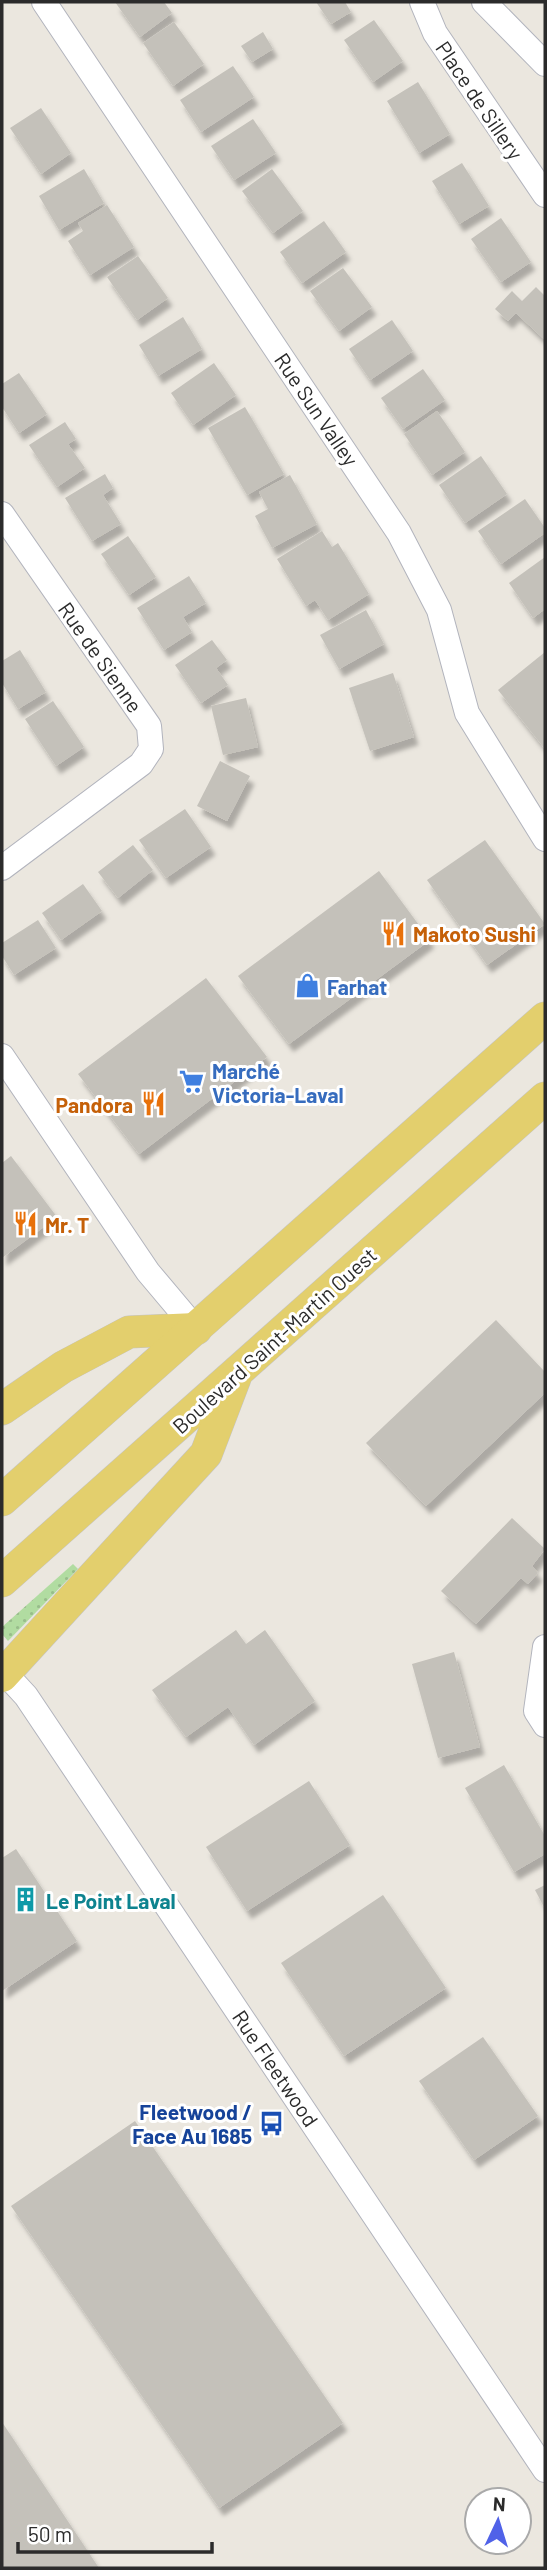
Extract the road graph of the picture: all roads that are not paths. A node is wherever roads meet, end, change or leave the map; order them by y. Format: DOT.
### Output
graph roads {
  1 [pos="44,2"];
  2 [pos="422,2"];
  3 [pos="484,2"];
  4 [pos="545,64"];
  5 [pos="545,195"];
  6 [pos="2,514"];
  7 [pos="545,839"];
  8 [pos="2,868"];
  9 [pos="545,1018"];
  10 [pos="2,1056"];
  11 [pos="545,1098"];
  12 [pos="196,1329"];
  13 [pos="237,1372"];
  14 [pos="2,1409"];
  15 [pos="2,1500"];
  16 [pos="2,1581"];
  17 [pos="545,1647"];
  18 [pos="3,1673"];
  19 [pos="545,1725"];
  20 [pos="545,2470"];
  1 -- 7 [label="street, Rue Sun Valley"];
  2 -- 5 [label="street, Place de Sillery"];
  3 -- 4 [label="street"];
  6 -- 8 [label="street, Rue de Sienne"];
  9 -- 12 [label="main road"];
  10 -- 12 [label="street"];
  11 -- 13 [label="main road, Boulevard Saint-Martin Ouest"];
  12 -- 14 [label="main road"];
  12 -- 15 [label="main road"];
  13 -- 16 [label="main road, Boulevard Saint-Martin Ouest"];
  13 -- 18 [label="main road"];
  17 -- 19 [label="street"];
  18 -- 20 [label="street, Rue Fleetwood"];
}
